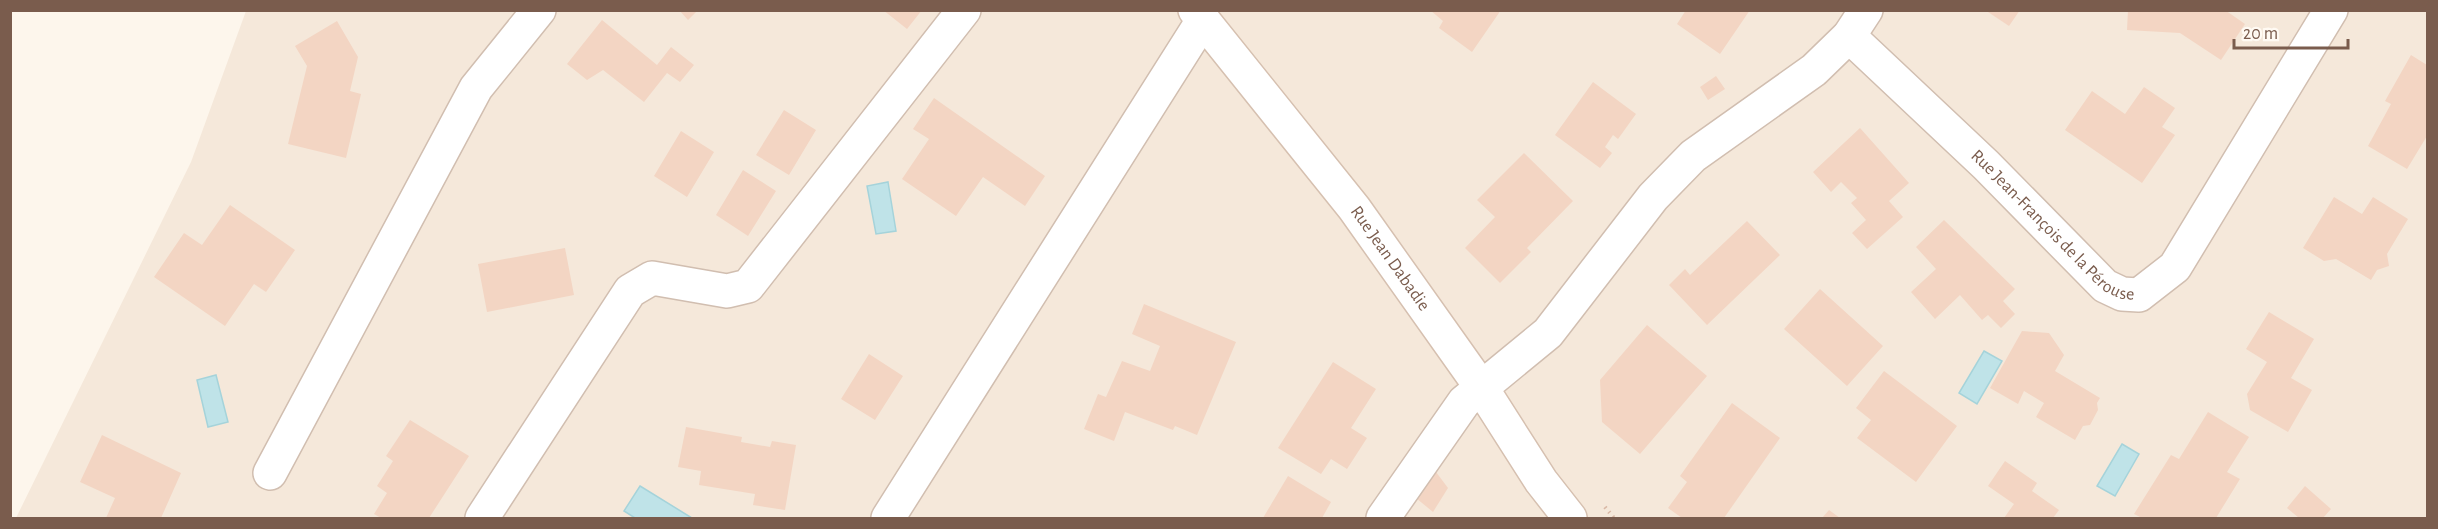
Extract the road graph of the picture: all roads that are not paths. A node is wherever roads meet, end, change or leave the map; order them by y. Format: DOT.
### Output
graph roads {
  1 [pos="539,10"];
  2 [pos="964,10"];
  3 [pos="2331,10"];
  4 [pos="1199,15"];
  5 [pos="1858,23"];
  6 [pos="1481,387"];
  7 [pos="270,473"];
  8 [pos="482,519"];
  9 [pos="888,519"];
  10 [pos="1383,519"];
  11 [pos="1570,519"];
  1 -- 7 [label="street"];
  2 -- 8 [label="street"];
  3 -- 5 [label="street, Rue Jean-François de la Pérouse"];
  4 -- 6 [label="street, Rue Jean Dabadie"];
  4 -- 9 [label="street"];
  5 -- 6 [label="street, Rue Jean-François de la Pérouse"];
  6 -- 10 [label="street, Rue Jean-François de la Pérouse"];
  6 -- 11 [label="street, Rue Jean Dabadie"];
}
